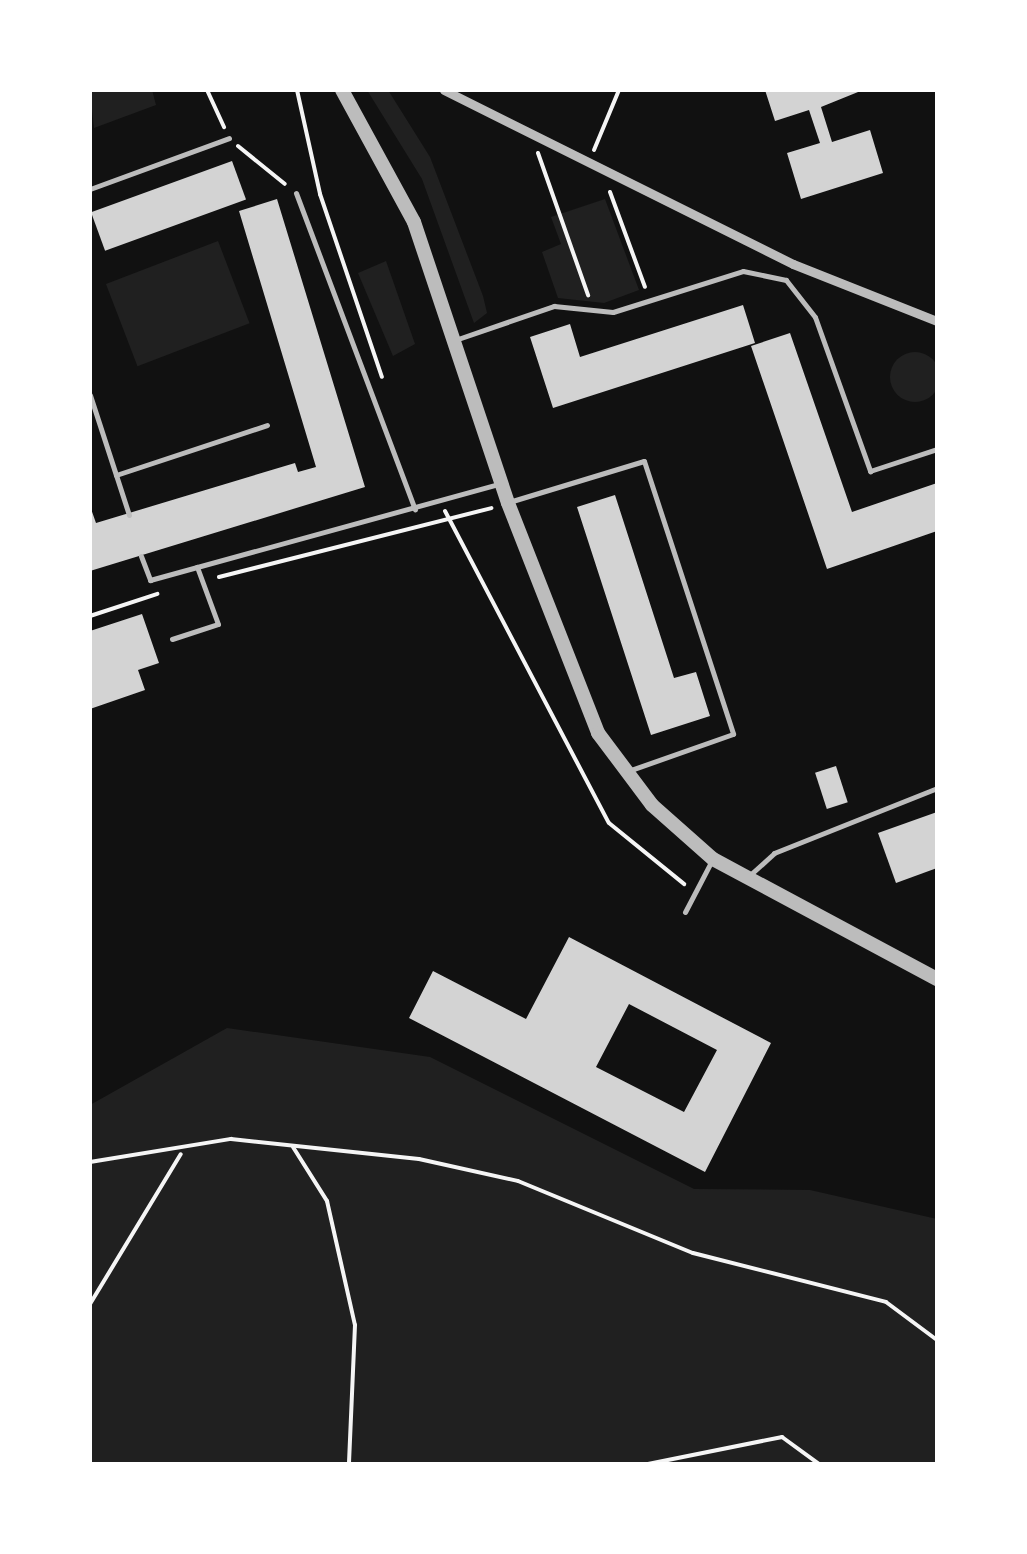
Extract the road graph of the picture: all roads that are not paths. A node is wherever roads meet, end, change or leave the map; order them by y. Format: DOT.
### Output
graph roads {
  1 [pos="342,90"];
  2 [pos="444,90"];
  3 [pos="228,138"];
  4 [pos="90,189"];
  5 [pos="296,194"];
  6 [pos="937,321"];
  7 [pos="452,341"];
  8 [pos="90,395"];
  9 [pos="267,425"];
  10 [pos="937,449"];
  11 [pos="116,475"];
  12 [pos="501,483"];
  13 [pos="500,505"];
  14 [pos="416,508"];
  15 [pos="129,515"];
  16 [pos="141,556"];
  17 [pos="197,567"];
  18 [pos="172,638"];
  19 [pos="626,772"];
  20 [pos="937,788"];
  21 [pos="709,866"];
  22 [pos="745,880"];
  23 [pos="685,912"];
  24 [pos="937,979"];
  1 -- 7 [label="street"];
  2 -- 6 [label="street"];
  3 -- 4 [label="lane"];
  5 -- 14 [label="lane"];
  7 -- 10 [label="lane"];
  7 -- 12 [label="street"];
  8 -- 11 [label="lane"];
  9 -- 11 [label="lane"];
  11 -- 15 [label="lane"];
  12 -- 13 [label="street"];
  12 -- 14 [label="lane"];
  13 -- 19 [label="street"];
  13 -- 19 [label="lane"];
  14 -- 17 [label="lane"];
  16 -- 17 [label="lane"];
  17 -- 18 [label="lane"];
  19 -- 21 [label="street"];
  20 -- 22 [label="lane"];
  21 -- 22 [label="street"];
  21 -- 23 [label="lane"];
  22 -- 24 [label="street"];
}
